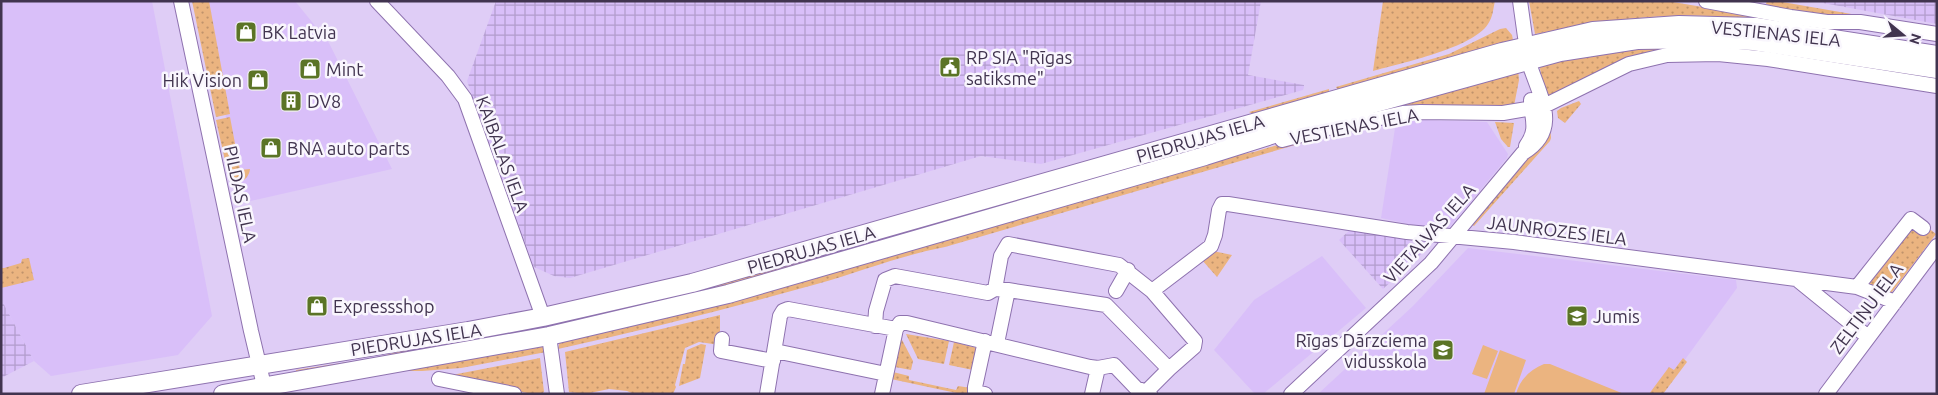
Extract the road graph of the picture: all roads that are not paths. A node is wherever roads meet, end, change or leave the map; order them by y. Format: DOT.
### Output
graph roads {
  1 [pos="181,1"];
  2 [pos="377,1"];
  3 [pos="1520,1"];
  4 [pos="1706,1"];
  5 [pos="1937,34"];
  6 [pos="1527,47"];
  7 [pos="1937,54"];
  8 [pos="1937,69"];
  9 [pos="1937,86"];
  10 [pos="1537,107"];
  11 [pos="1236,146"];
  12 [pos="1923,228"];
  13 [pos="1453,236"];
  14 [pos="1937,246"];
  15 [pos="1128,270"];
  16 [pos="1798,280"];
  17 [pos="1857,287"];
  18 [pos="1001,289"];
  19 [pos="1152,290"];
  20 [pos="1111,298"];
  21 [pos="1895,302"];
  22 [pos="542,317"];
  23 [pos="875,326"];
  24 [pos="896,329"];
  25 [pos="550,336"];
  26 [pos="1868,337"];
  27 [pos="722,339"];
  28 [pos="991,342"];
  29 [pos="774,356"];
  30 [pos="259,366"];
  31 [pos="1098,368"];
  32 [pos="1169,369"];
  33 [pos="886,374"];
  34 [pos="439,379"];
  35 [pos="265,390"];
  36 [pos="1148,393"];
  37 [pos="81,394"];
  38 [pos="223,394"];
  39 [pos="514,394"];
  40 [pos="557,394"];
  41 [pos="767,394"];
  42 [pos="882,394"];
  43 [pos="985,394"];
  44 [pos="1092,394"];
  45 [pos="1291,394"];
  46 [pos="1826,394"];
  1 -- 30 [label="street, PILDAS IELA"];
  2 -- 22 [label="street, KAIBALAS IELA"];
  3 -- 6 [label="street"];
  4 -- 5 [label="street, VESTIENAS IELA"];
  6 -- 7 [label="main road, VESTIENAS IELA"];
  6 -- 8 [label="main road, VESTIENAS IELA"];
  6 -- 11 [label="main road, PIEDRUJAS IELA"];
  6 -- 22 [label="main road, PIEDRUJAS IELA"];
  9 -- 10 [label="street, VESTIENAS IELA"];
  10 -- 11 [label="street, VESTIENAS IELA"];
  10 -- 13 [label="street, VIETALVAS IELA"];
  11 -- 25 [label="main road, PIEDRUJAS IELA"];
  12 -- 17 [label="street"];
  13 -- 16 [label="street, JAUNROZES IELA"];
  13 -- 19 [label="street, JAUNROZES IELA"];
  13 -- 45 [label="street, VIETALVAS IELA"];
  14 -- 21 [label="street, ZELTIŅU IELA"];
  15 -- 18 [label="street"];
  15 -- 19 [label="street"];
  15 -- 20 [label="street"];
  16 -- 17 [label="street, JAUNROZES IELA"];
  16 -- 26 [label="street"];
  17 -- 21 [label="street, JAUNROZES IELA"];
  18 -- 20 [label="street"];
  18 -- 23 [label="street"];
  18 -- 28 [label="street"];
  19 -- 32 [label="street"];
  20 -- 32 [label="street"];
  21 -- 26 [label="street, ZELTIŅU IELA"];
  22 -- 30 [label="main road, PIEDRUJAS IELA"];
  23 -- 24 [label="street"];
  23 -- 29 [label="street"];
  24 -- 28 [label="street"];
  24 -- 33 [label="street"];
  25 -- 35 [label="main road, PIEDRUJAS IELA"];
  25 -- 40 [label="street"];
  26 -- 46 [label="street, ZELTIŅU IELA"];
  27 -- 29 [label="street"];
  28 -- 31 [label="street"];
  28 -- 43 [label="street"];
  29 -- 33 [label="street"];
  29 -- 41 [label="street"];
  30 -- 35 [label="street, PILDAS IELA"];
  30 -- 37 [label="main road, PIEDRUJAS IELA"];
  31 -- 36 [label="street"];
  31 -- 44 [label="street"];
  32 -- 36 [label="street"];
  33 -- 42 [label="street"];
  34 -- 39 [label="street"];
  35 -- 38 [label="main road, PIEDRUJAS IELA"];
}
